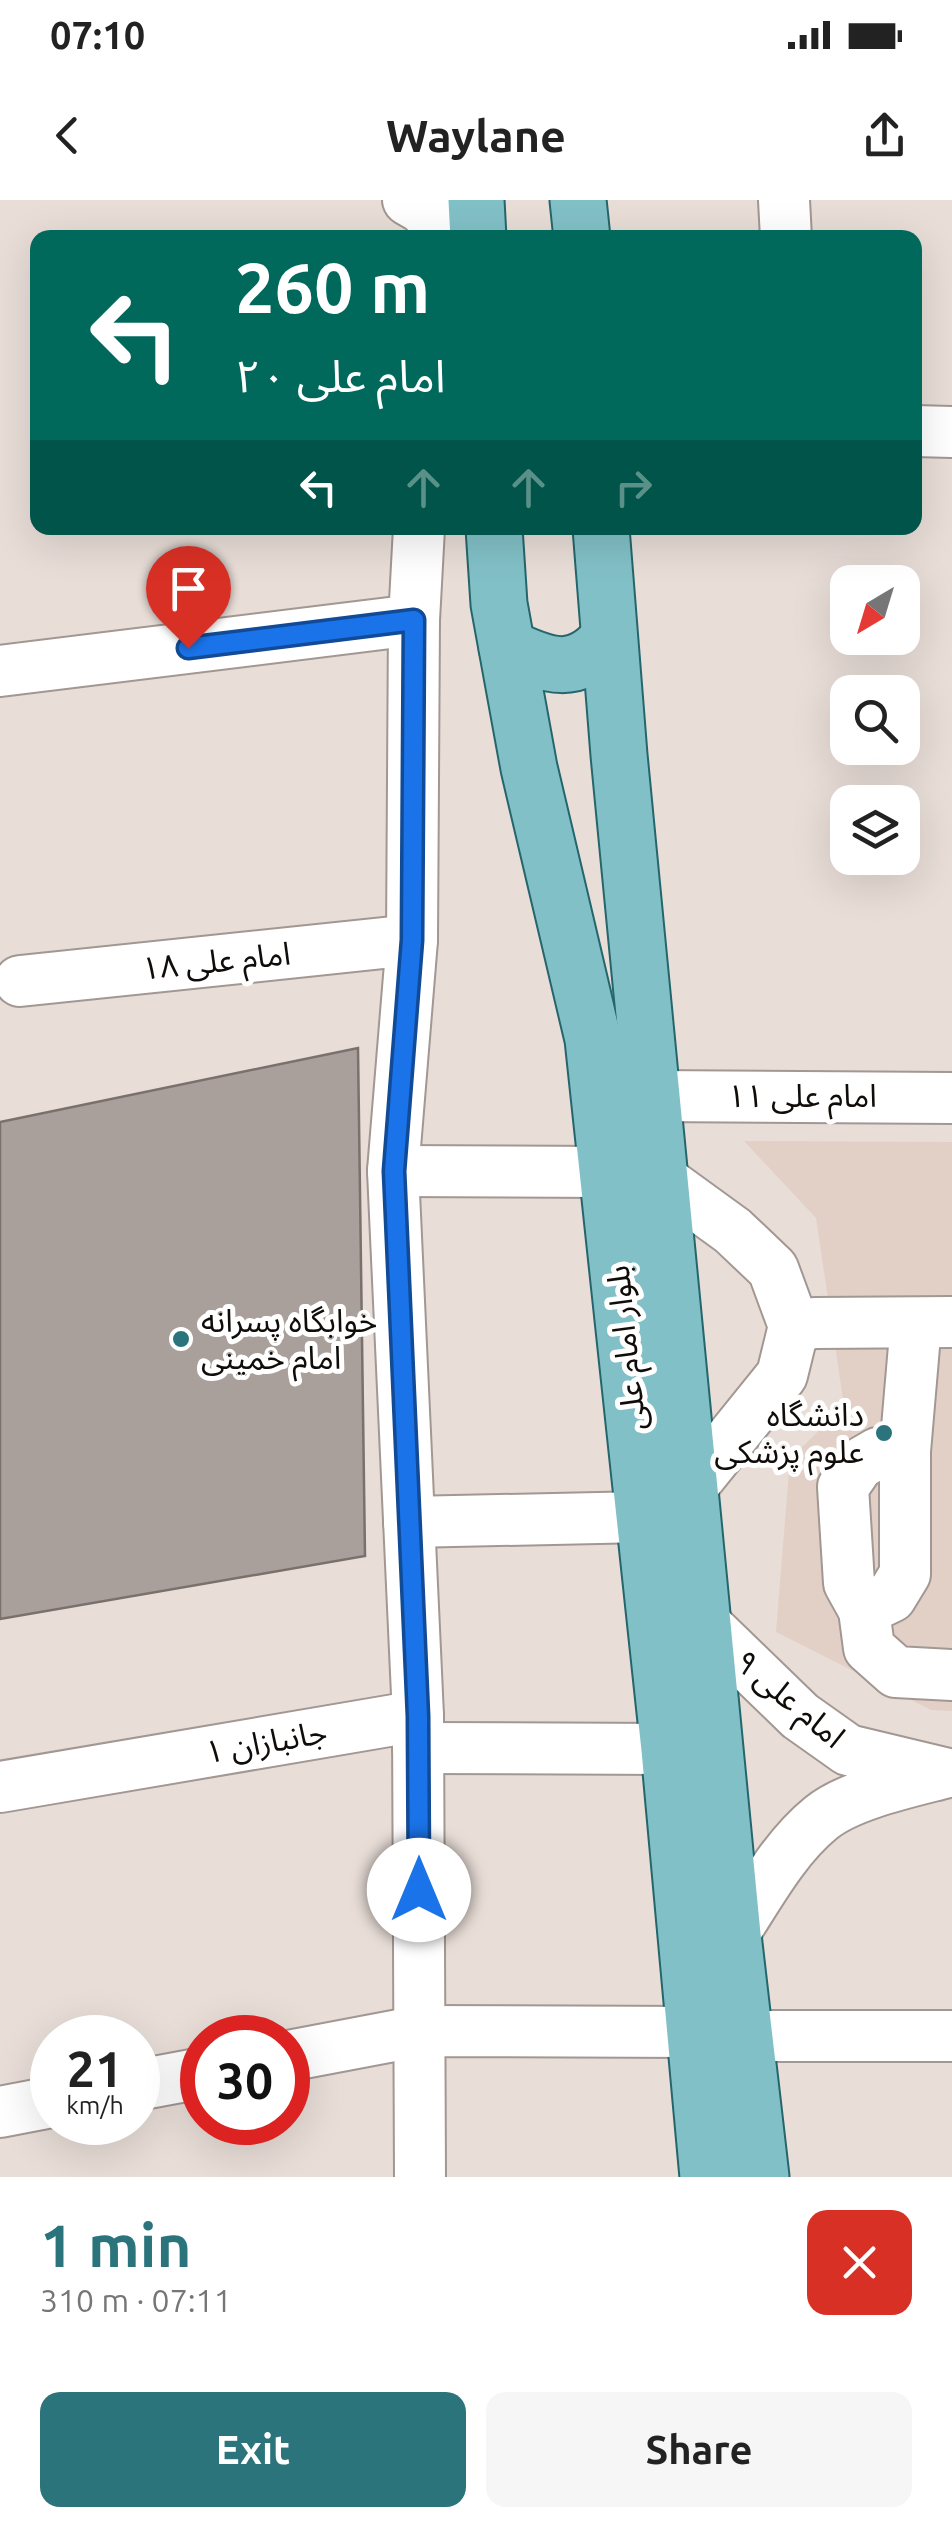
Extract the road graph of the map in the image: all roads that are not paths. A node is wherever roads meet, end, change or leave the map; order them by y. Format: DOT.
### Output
graph roads {
  1 [pos="408,200"];
  2 [pos="476,200"];
  3 [pos="578,200"];
  4 [pos="784,200"];
  5 [pos="443,230"];
  6 [pos="478,230"];
  7 [pos="581,230"];
  8 [pos="786,230"];
  9 [pos="922,431"];
  10 [pos="952,432"];
  11 [pos="419,535"];
  12 [pos="494,535"];
  13 [pos="603,535"];
  14 [pos="414,620"];
  15 [pos="610,638"];
  16 [pos="507,647"];
  17 [pos="0,671"];
  18 [pos="412,940"];
  19 [pos="20,981"];
  20 [pos="652,1096"];
  21 [pos="952,1098"];
  22 [pos="394,1171"];
  23 [pos="607,1172"];
  24 [pos="660,1178"];
  25 [pos="934,1322"];
  26 [pos="794,1326"];
  27 [pos="690,1490"];
  28 [pos="644,1517"];
  29 [pos="409,1522"];
  30 [pos="703,1622"];
  31 [pos="952,1675"];
  32 [pos="418,1732"];
  33 [pos="669,1749"];
  34 [pos="948,1773"];
  35 [pos="0,1787"];
  36 [pos="733,1934"];
  37 [pos="420,2031"];
  38 [pos="721,2034"];
  39 [pos="952,2036"];
  40 [pos="310,2052"];
  41 [pos="30,2106"];
  42 [pos="0,2112"];
  43 [pos="420,2177"];
  44 [pos="708,2177"];
  45 [pos="761,2177"];
  1 -- 5 [label="street"];
  2 -- 6 [label="main road"];
  3 -- 7 [label="main road"];
  4 -- 8 [label="street"];
  9 -- 10 [label="street"];
  11 -- 14 [label="street"];
  12 -- 16 [label="main road, بلوار امام علی"];
  13 -- 15 [label="main road, بلوار امام علی"];
  14 -- 17 [label="street"];
  14 -- 18 [label="street"];
  15 -- 16 [label="main road"];
  15 -- 20 [label="main road, بلوار امام علی"];
  16 -- 23 [label="main road, بلوار امام علی"];
  18 -- 19 [label="street, امام علی ۱۸"];
  18 -- 22 [label="street"];
  20 -- 21 [label="street, امام علی ۱۱"];
  20 -- 24 [label="main road, بلوار امام علی"];
  22 -- 23 [label="street"];
  22 -- 29 [label="street"];
  23 -- 28 [label="main road, بلوار امام علی"];
  24 -- 26 [label="street"];
  24 -- 27 [label="main road, بلوار امام علی"];
  25 -- 26 [label="street"];
  25 -- 31 [label="street"];
  26 -- 27 [label="street"];
  27 -- 30 [label="main road, بلوار امام علی"];
  28 -- 29 [label="street"];
  28 -- 33 [label="main road, بلوار امام علی"];
  29 -- 32 [label="street"];
  30 -- 34 [label="street, امام علی ۹"];
  30 -- 36 [label="main road, بلوار امام علی"];
  32 -- 33 [label="street, جانبازان ۱"];
  32 -- 35 [label="street, جانبازان ۱"];
  32 -- 37 [label="street"];
  33 -- 38 [label="main road, بلوار امام علی"];
  34 -- 36 [label="street, امام علی ۹"];
  36 -- 38 [label="main road, بلوار امام علی"];
  37 -- 38 [label="street"];
  37 -- 40 [label="street"];
  37 -- 43 [label="street"];
  38 -- 39 [label="street"];
  38 -- 44 [label="main road, بلوار امام علی"];
  38 -- 45 [label="main road, بلوار امام علی"];
  41 -- 42 [label="street"];
}
